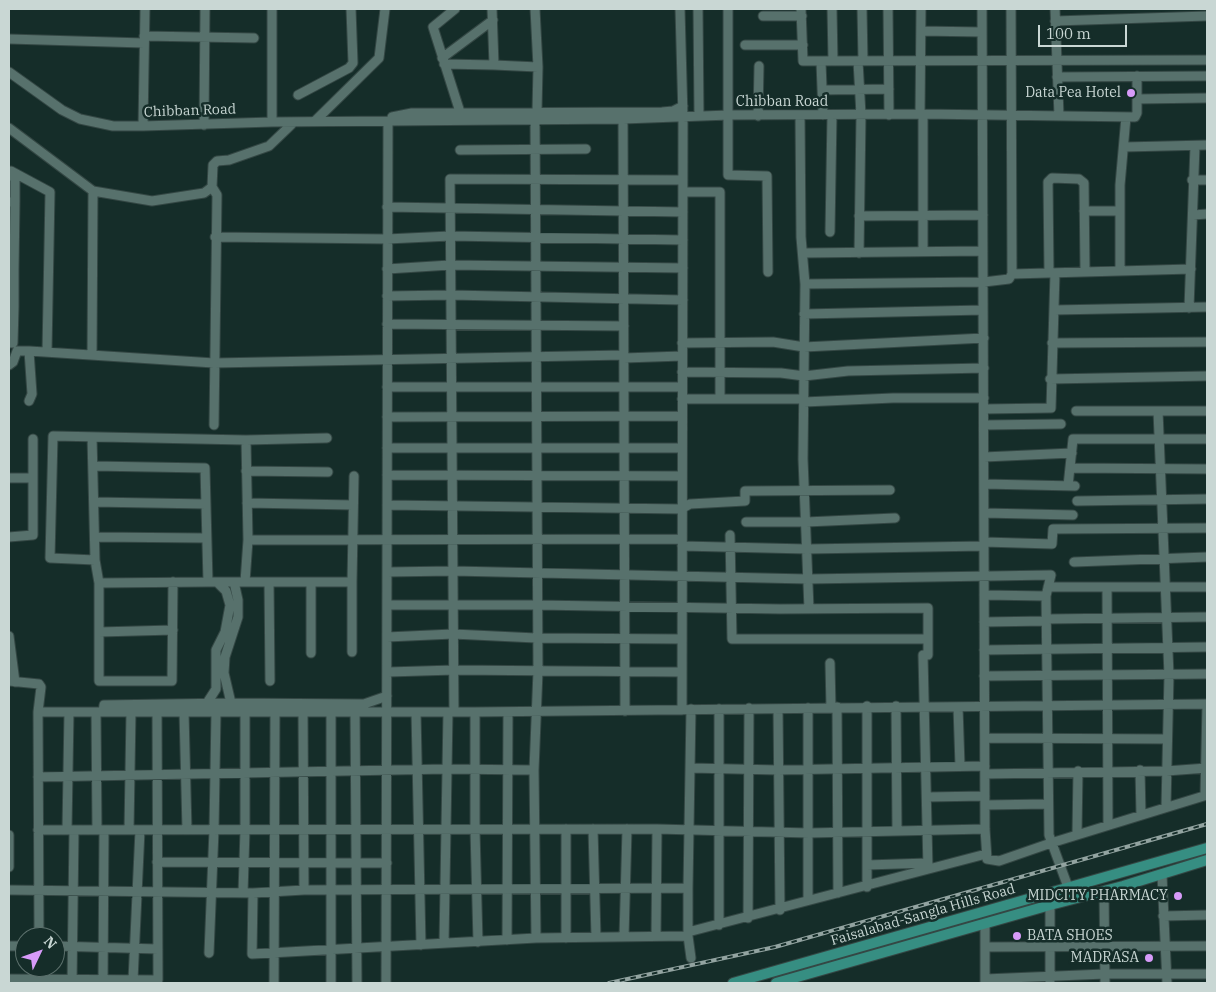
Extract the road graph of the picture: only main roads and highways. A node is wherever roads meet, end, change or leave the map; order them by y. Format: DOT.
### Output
graph roads {
  1 [pos="1207,848"];
  2 [pos="1207,860"];
  3 [pos="1118,873"];
  4 [pos="1123,886"];
  5 [pos="957,926"];
  6 [pos="733,983"];
  7 [pos="776,983"];
  1 -- 3 [label="main road, Faisalabad-Sangla Hills Road"];
  2 -- 4 [label="main road, Faisalabad-Sangla Hills Road"];
  3 -- 4 [label="main road"];
  3 -- 5 [label="main road, Faisalabad-Sangla Hills Road"];
  4 -- 5 [label="main road, Faisalabad-Sangla Hills Road"];
  5 -- 6 [label="main road, Faisalabad-Sangla Hills Road"];
  5 -- 7 [label="main road, Faisalabad-Sangla Hills Road"];
}
